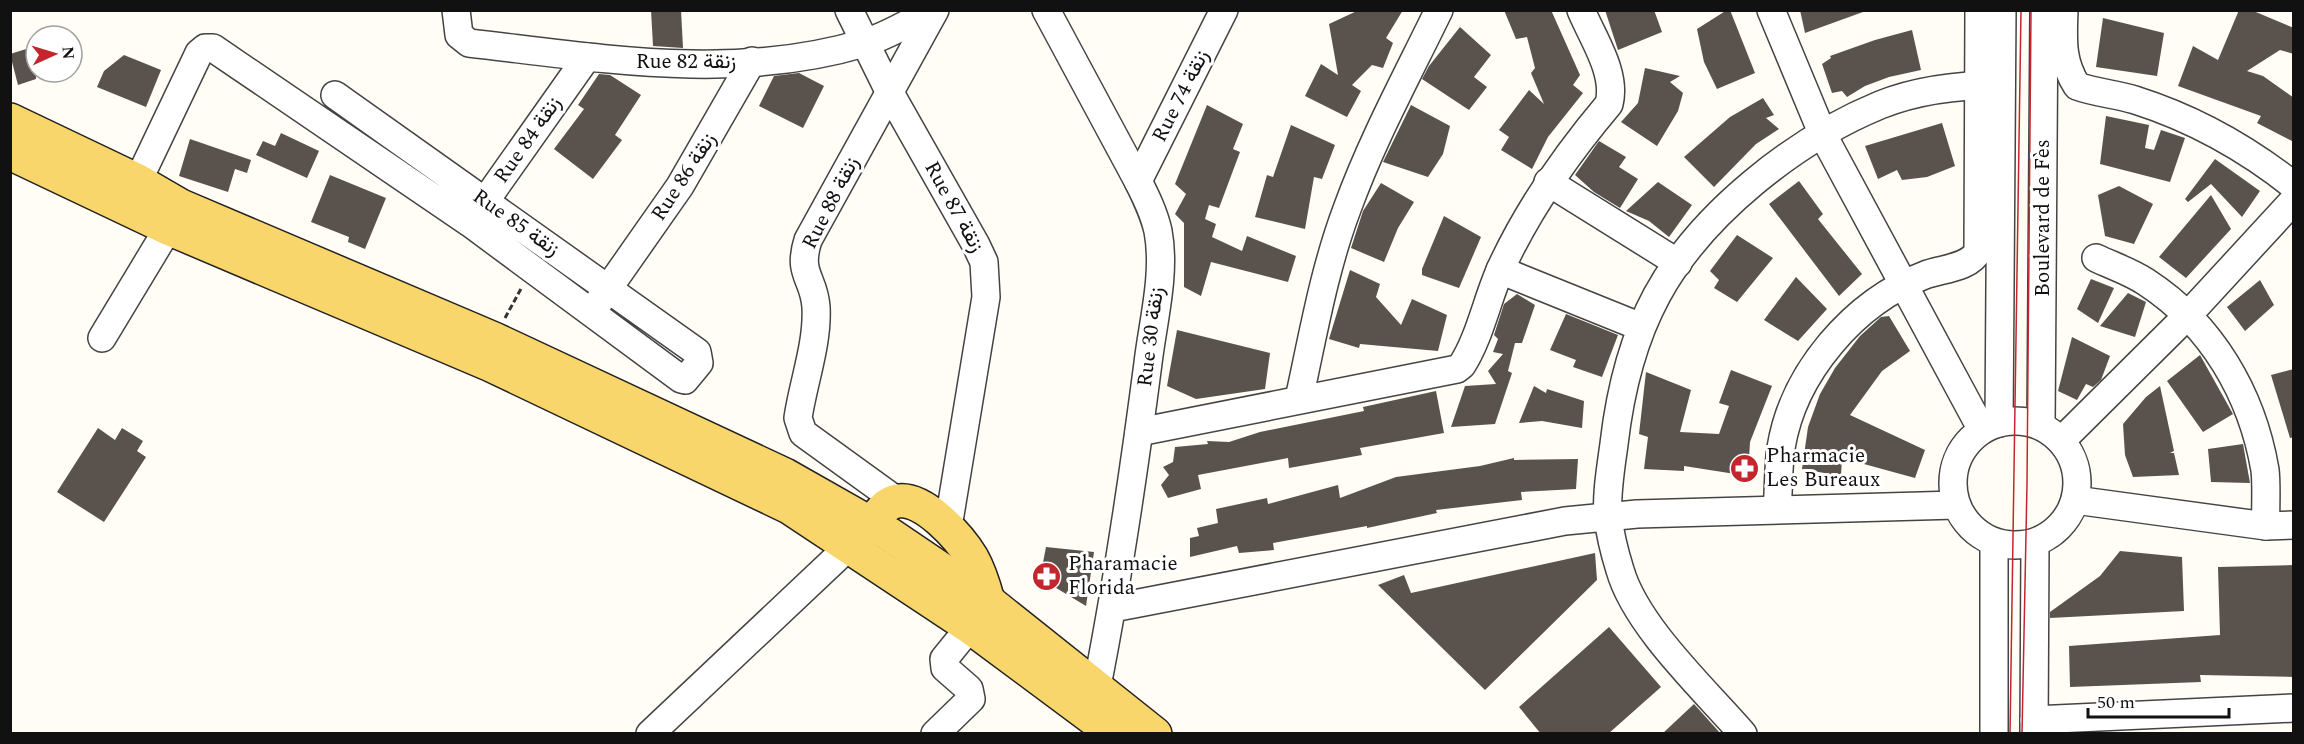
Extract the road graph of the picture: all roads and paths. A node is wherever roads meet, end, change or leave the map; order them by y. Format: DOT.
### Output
graph roads {
  1 [pos="456,10"];
  2 [pos="849,10"];
  3 [pos="935,10"];
  4 [pos="1046,10"];
  5 [pos="1224,10"];
  6 [pos="1439,10"];
  7 [pos="1581,10"];
  8 [pos="1771,10"];
  9 [pos="1979,10"];
  10 [pos="2002,10"];
  11 [pos="2044,10"];
  12 [pos="2064,10"];
  13 [pos="866,42"];
  14 [pos="586,57"];
  15 [pos="752,61"];
  16 [pos="1990,85"];
  17 [pos="890,93"];
  18 [pos="335,95"];
  19 [pos="10,120"];
  20 [pos="1823,135"];
  21 [pos="10,153"];
  22 [pos="138,181"];
  23 [pos="1138,181"];
  24 [pos="1548,182"];
  25 [pos="2294,186"];
  26 [pos="2294,200"];
  27 [pos="477,212"];
  28 [pos="175,217"];
  29 [pos="2096,258"];
  30 [pos="1678,264"];
  31 [pos="1500,270"];
  32 [pos="1904,284"];
  33 [pos="609,289"];
  34 [pos="590,313"];
  35 [pos="2188,315"];
  36 [pos="1641,327"];
  37 [pos="102,338"];
  38 [pos="1299,399"];
  39 [pos="1991,426"];
  40 [pos="1139,432"];
  41 [pos="2051,433"];
  42 [pos="2075,500"];
  43 [pos="897,501"];
  44 [pos="1956,505"];
  45 [pos="1777,508"];
  46 [pos="1608,516"];
  47 [pos="2294,525"];
  48 [pos="2266,526"];
  49 [pos="948,527"];
  50 [pos="860,535"];
  51 [pos="1994,542"];
  52 [pos="2035,543"];
  53 [pos="1113,608"];
  54 [pos="979,614"];
  55 [pos="1097,686"];
  56 [pos="2294,708"];
  57 [pos="2217,723"];
  58 [pos="2034,727"];
  59 [pos="650,734"];
  60 [pos="935,734"];
  61 [pos="1114,734"];
  62 [pos="1155,734"];
  63 [pos="1743,734"];
  64 [pos="1994,734"];
  1 -- 14 [label="street, Rue 82 زنقة"];
  2 -- 13 [label="street, Rue 87 زنقة"];
  3 -- 13 [label="street, Rue 82 زنقة"];
  3 -- 17 [label="street, Rue 88 زنقة"];
  4 -- 23 [label="street, Rue 30 زنقة"];
  5 -- 23 [label="street, Rue 74 زنقة"];
  6 -- 38 [label="street"];
  7 -- 24 [label="street"];
  8 -- 20 [label="street"];
  9 -- 16 [label="street"];
  10 -- 16 [label="street, Boulevard de Fès"];
  11 -- 41 [label="street, Boulevard de Fès"];
  12 -- 25 [label="street"];
  13 -- 15 [label="street, Rue 82 زنقة"];
  13 -- 17 [label="street, Rue 87 زنقة"];
  14 -- 15 [label="street, Rue 82 زنقة"];
  14 -- 27 [label="street, Rue 84 زنقة"];
  15 -- 33 [label="street, Rue 86 زنقة"];
  16 -- 20 [label="street"];
  16 -- 32 [label="street"];
  16 -- 39 [label="street, Boulevard de Fès"];
  17 -- 43 [label="street, Rue 88 زنقة"];
  17 -- 49 [label="street, Rue 87 زنقة"];
  18 -- 27 [label="street, Rue 85 زنقة"];
  19 -- 22 [label="main road"];
  20 -- 30 [label="street"];
  20 -- 32 [label="street"];
  21 -- 28 [label="main road"];
  22 -- 27 [label="street"];
  22 -- 28 [label="main road"];
  23 -- 40 [label="street, Rue 30 زنقة"];
  24 -- 30 [label="street"];
  24 -- 31 [label="street"];
  26 -- 35 [label="street"];
  27 -- 33 [label="street, Rue 85 زنقة"];
  27 -- 34 [label="street"];
  28 -- 37 [label="street"];
  28 -- 50 [label="main road"];
  29 -- 35 [label="street"];
  30 -- 36 [label="street"];
  31 -- 36 [label="street"];
  31 -- 38 [label="street"];
  32 -- 39 [label="street"];
  32 -- 45 [label="street"];
  33 -- 34 [label="street, Rue 86 زنقة"];
  33 -- 34 [label="street, Rue 85 زنقة"];
  35 -- 41 [label="street"];
  35 -- 48 [label="street"];
  36 -- 46 [label="street"];
  38 -- 40 [label="street"];
  39 -- 41 [label="street"];
  39 -- 44 [label="street"];
  40 -- 53 [label="street, Rue 30 زنقة"];
  41 -- 42 [label="street"];
  42 -- 48 [label="street"];
  42 -- 52 [label="street"];
  43 -- 49 [label="main road"];
  43 -- 50 [label="main road"];
  44 -- 45 [label="street"];
  44 -- 51 [label="street"];
  45 -- 46 [label="street"];
  46 -- 53 [label="street"];
  46 -- 63 [label="street"];
  47 -- 48 [label="street"];
  49 -- 54 [label="main road"];
  50 -- 54 [label="main road"];
  50 -- 59 [label="street"];
  51 -- 52 [label="street"];
  51 -- 64 [label="street"];
  52 -- 58 [label="street"];
  53 -- 55 [label="street, Rue 30 زنقة"];
  54 -- 55 [label="main road"];
  54 -- 60 [label="street"];
  54 -- 61 [label="main road"];
  55 -- 62 [label="main road"];
  56 -- 57 [label="street"];
  57 -- 58 [label="street"];
}
